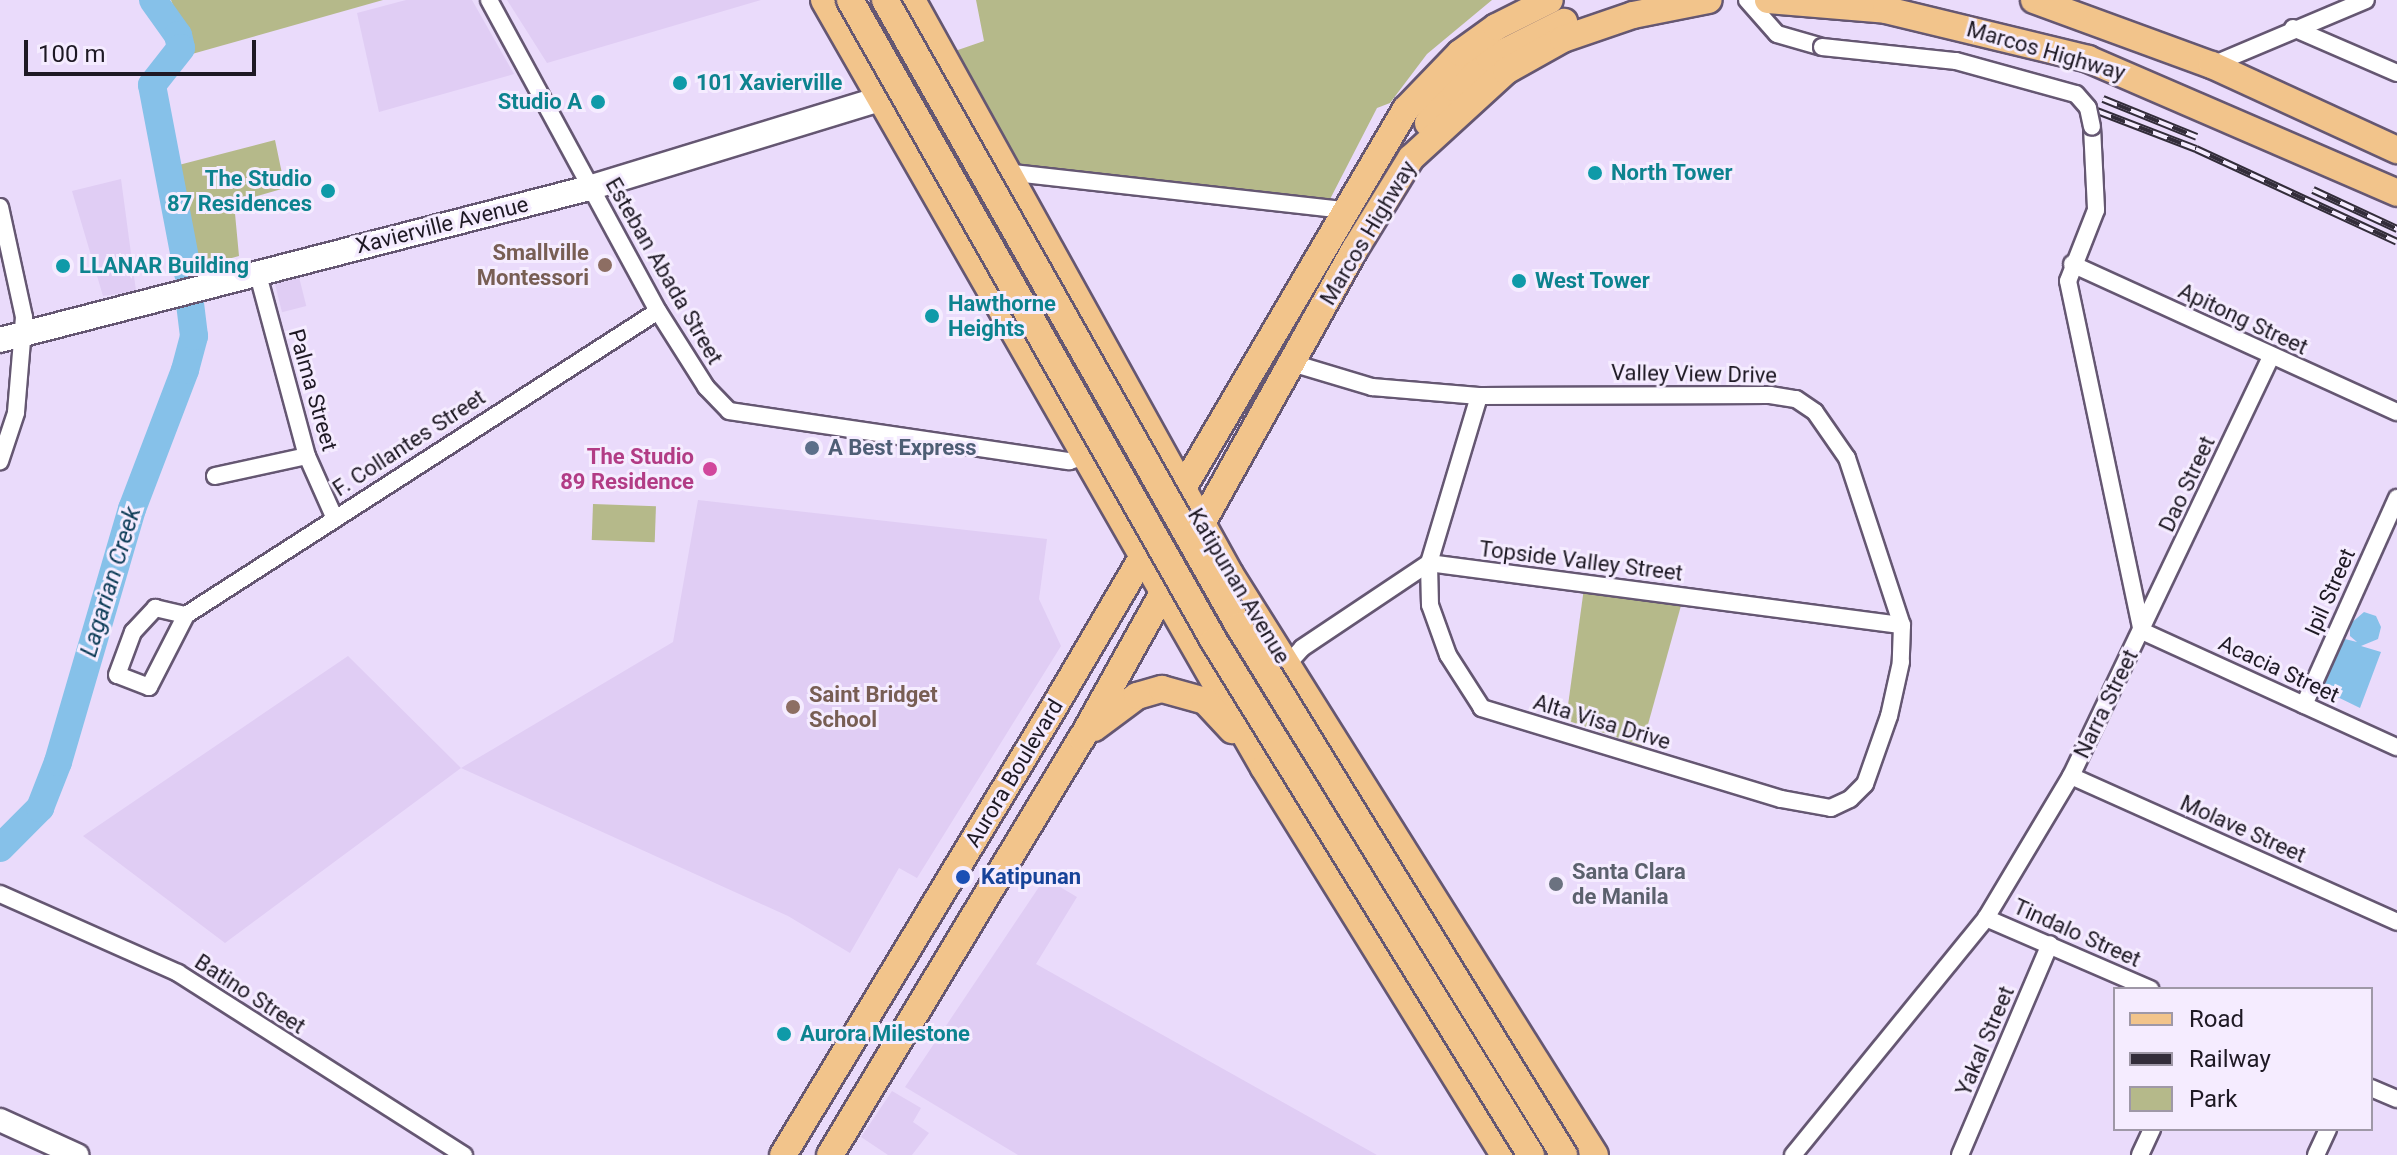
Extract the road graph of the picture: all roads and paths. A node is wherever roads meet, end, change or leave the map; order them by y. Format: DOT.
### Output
graph roads {
  1 [pos="489,0"];
  2 [pos="824,0"];
  3 [pos="850,0"];
  4 [pos="885,0"];
  5 [pos="912,0"];
  6 [pos="1550,0"];
  7 [pos="1629,0"];
  8 [pos="1709,0"];
  9 [pos="1747,0"];
  10 [pos="1768,0"];
  11 [pos="2034,0"];
  12 [pos="2071,0"];
  13 [pos="2366,0"];
  14 [pos="2110,28"];
  15 [pos="2293,28"];
  16 [pos="2212,65"];
  17 [pos="2397,73"];
  18 [pos="881,99"];
  19 [pos="2397,150"];
  20 [pos="1411,158"];
  21 [pos="1005,172"];
  22 [pos="589,188"];
  23 [pos="2397,193"];
  24 [pos="0,207"];
  25 [pos="1346,210"];
  26 [pos="2075,257"];
  27 [pos="257,271"];
  28 [pos="1066,282"];
  29 [pos="658,311"];
  30 [pos="1005,318"];
  31 [pos="11,337"];
  32 [pos="1106,355"];
  33 [pos="2271,356"];
  34 [pos="1292,363"];
  35 [pos="1046,390"];
  36 [pos="1479,396"];
  37 [pos="2397,412"];
  38 [pos="307,456"];
  39 [pos="1086,456"];
  40 [pos="0,461"];
  41 [pos="215,476"];
  42 [pos="1222,488"];
  43 [pos="1181,489"];
  44 [pos="1110,498"];
  45 [pos="2397,498"];
  46 [pos="335,519"];
  47 [pos="1201,526"];
  48 [pos="1143,554"];
  49 [pos="1429,563"];
  50 [pos="1230,574"];
  51 [pos="1164,590"];
  52 [pos="186,615"];
  53 [pos="1107,616"];
  54 [pos="1902,625"];
  55 [pos="2142,631"];
  56 [pos="1286,666"];
  57 [pos="1229,702"];
  58 [pos="2304,705"];
  59 [pos="1082,738"];
  60 [pos="2397,747"];
  61 [pos="1264,768"];
  62 [pos="1355,775"];
  63 [pos="2071,776"];
  64 [pos="1379,816"];
  65 [pos="1297,824"];
  66 [pos="1322,866"];
  67 [pos="3,898"];
  68 [pos="1986,918"];
  69 [pos="2397,922"];
  70 [pos="2050,944"];
  71 [pos="2146,987"];
  72 [pos="2373,1089"];
  73 [pos="2397,1099"];
  74 [pos="0,1120"];
  75 [pos="2151,1131"];
  76 [pos="2327,1131"];
  77 [pos="794,1151"];
  78 [pos="77,1155"];
  79 [pos="464,1155"];
  80 [pos="830,1155"];
  81 [pos="1504,1155"];
  82 [pos="1531,1155"];
  83 [pos="1564,1155"];
  84 [pos="1595,1155"];
  85 [pos="1793,1155"];
  86 [pos="1960,1155"];
  87 [pos="2140,1155"];
  88 [pos="2316,1155"];
  1 -- 22 [label="street, Esteban Abada Street"];
  2 -- 18 [label="main road"];
  3 -- 82 [label="main road, bridge"];
  4 -- 83 [label="main road, Katipunan Avenue, bridge"];
  5 -- 21 [label="main road, Katipunan Avenue"];
  6 -- 25 [label="main road, Marcos Highway"];
  7 -- 20 [label="main road"];
  8 -- 20 [label="main road, Marcos Highway"];
  9 -- 26 [label="street, Narra Street, bridge"];
  10 -- 23 [label="main road, Marcos Highway"];
  11 -- 14 [label="main road, Marcos Highway"];
  12 -- 14 [label="main road"];
  13 -- 15 [label="street"];
  14 -- 16 [label="main road, Marcos Highway"];
  15 -- 16 [label="street"];
  15 -- 17 [label="street"];
  16 -- 19 [label="main road, Marcos Highway"];
  18 -- 22 [label="main road, Xavierville Avenue"];
  18 -- 30 [label="main road"];
  20 -- 34 [label="main road, Marcos Highway"];
  21 -- 25 [label="street"];
  21 -- 28 [label="main road, Katipunan Avenue"];
  22 -- 27 [label="main road, Xavierville Avenue"];
  22 -- 29 [label="street, Esteban Abada Street"];
  24 -- 31 [label="street"];
  25 -- 43 [label="main road, Marcos Highway"];
  26 -- 33 [label="street, Apitong Street"];
  26 -- 55 [label="street, Narra Street"];
  27 -- 31 [label="main road, Xavierville Avenue"];
  27 -- 38 [label="street, Palma Street"];
  28 -- 30 [label="main road"];
  28 -- 32 [label="main road, Katipunan Avenue"];
  29 -- 39 [label="street, Esteban Abada Street"];
  29 -- 46 [label="street, F. Collantes Street"];
  30 -- 35 [label="main road"];
  31 -- 40 [label="street"];
  32 -- 35 [label="main road"];
  32 -- 43 [label="main road, Katipunan Avenue"];
  33 -- 37 [label="street, Apitong Street"];
  33 -- 55 [label="street, Dao Street"];
  34 -- 36 [label="street, Valley View Drive"];
  34 -- 42 [label="main road, Marcos Highway"];
  35 -- 39 [label="main road"];
  36 -- 49 [label="street, Alta Visa Drive"];
  36 -- 54 [label="street, Valley View Drive"];
  38 -- 41 [label="street"];
  38 -- 46 [label="street, Palma Street"];
  39 -- 44 [label="main road"];
  42 -- 47 [label="main road, Marcos Highway"];
  42 -- 50 [label="main road"];
  43 -- 47 [label="main road, Katipunan Avenue"];
  43 -- 48 [label="main road, Marcos Highway"];
  44 -- 48 [label="main road"];
  44 -- 53 [label="main road"];
  45 -- 58 [label="street, Ipil Street"];
  46 -- 52 [label="street, F. Collantes Street"];
  47 -- 50 [label="main road, Katipunan Avenue"];
  47 -- 51 [label="main road, Aurora Boulevard"];
  48 -- 51 [label="main road"];
  48 -- 53 [label="main road, Aurora Boulevard"];
  49 -- 54 [label="street, Topside Valley Street"];
  49 -- 54 [label="street, Alta Visa Drive"];
  49 -- 56 [label="street"];
  50 -- 56 [label="main road, Katipunan Avenue"];
  51 -- 57 [label="main road"];
  51 -- 59 [label="main road, Aurora Boulevard"];
  52 -- 52 [label="street"];
  53 -- 77 [label="main road, Aurora Boulevard"];
  55 -- 58 [label="street, Acacia Street"];
  55 -- 63 [label="street, Narra Street"];
  56 -- 57 [label="main road"];
  56 -- 62 [label="main road, Katipunan Avenue"];
  57 -- 61 [label="main road"];
  58 -- 60 [label="street, Acacia Street"];
  59 -- 61 [label="main road"];
  59 -- 80 [label="main road, Aurora Boulevard"];
  61 -- 65 [label="main road"];
  62 -- 64 [label="main road, Katipunan Avenue"];
  62 -- 65 [label="main road"];
  63 -- 68 [label="street, Narra Street"];
  63 -- 69 [label="street, Molave Street"];
  64 -- 66 [label="main road"];
  64 -- 84 [label="main road, Katipunan Avenue"];
  65 -- 66 [label="main road"];
  66 -- 81 [label="main road"];
  67 -- 79 [label="street, Batino Street"];
  68 -- 70 [label="street, Tindalo Street"];
  68 -- 85 [label="street, Narra Street"];
  70 -- 71 [label="street, Tindalo Street"];
  70 -- 86 [label="street, Yakal Street"];
  72 -- 73 [label="street"];
  74 -- 78 [label="street"];
  75 -- 87 [label="street"];
  76 -- 88 [label="street"];
}
